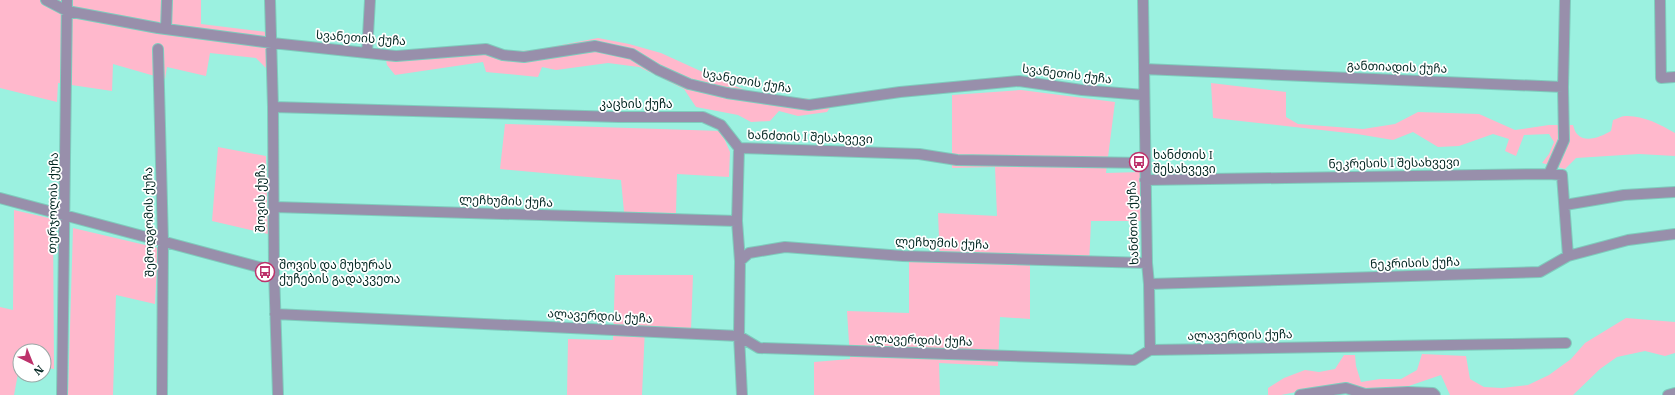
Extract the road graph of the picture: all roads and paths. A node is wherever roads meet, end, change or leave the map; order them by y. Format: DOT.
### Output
graph roads {
  1 [pos="46,0"];
  2 [pos="68,0"];
  3 [pos="167,0"];
  4 [pos="270,0"];
  5 [pos="370,0"];
  6 [pos="1143,0"];
  7 [pos="1565,0"];
  8 [pos="1660,0"];
  9 [pos="67,11"];
  10 [pos="166,29"];
  11 [pos="272,43"];
  12 [pos="158,49"];
  13 [pos="367,53"];
  14 [pos="1144,69"];
  15 [pos="1675,77"];
  16 [pos="1563,87"];
  17 [pos="1144,96"];
  18 [pos="273,108"];
  19 [pos="738,148"];
  20 [pos="1145,163"];
  21 [pos="1549,174"];
  22 [pos="1145,180"];
  23 [pos="1675,192"];
  24 [pos="0,198"];
  25 [pos="1565,205"];
  26 [pos="274,207"];
  27 [pos="66,215"];
  28 [pos="737,222"];
  29 [pos="1675,234"];
  30 [pos="163,242"];
  31 [pos="1568,256"];
  32 [pos="740,260"];
  33 [pos="1147,263"];
  34 [pos="274,271"];
  35 [pos="1149,284"];
  36 [pos="275,314"];
  37 [pos="739,336"];
  38 [pos="1566,343"];
  39 [pos="1150,350"];
  40 [pos="1675,393"];
  41 [pos="62,395"];
  42 [pos="162,395"];
  43 [pos="278,395"];
  44 [pos="742,395"];
  45 [pos="1300,395"];
  46 [pos="1435,395"];
  47 [pos="1668,395"];
  1 -- 9 [label="street, სვანეთის ქუჩა"];
  2 -- 9 [label="street, თერჯოლის ქუჩა"];
  3 -- 10 [label="street"];
  4 -- 11 [label="street, შოვის ქუჩა"];
  5 -- 13 [label="street"];
  6 -- 14 [label="street, ხანძთის ქუჩა"];
  7 -- 16 [label="street"];
  8 -- 15 [label="street"];
  9 -- 10 [label="street, სვანეთის ქუჩა"];
  9 -- 27 [label="street, თერჯოლის ქუჩა"];
  10 -- 11 [label="street, სვანეთის ქუჩა"];
  11 -- 13 [label="street, სვანეთის ქუჩა"];
  11 -- 18 [label="street, შოვის ქუჩა"];
  12 -- 30 [label="street, შემოდგომის ქუჩა"];
  13 -- 17 [label="street, სვანეთის ქუჩა"];
  14 -- 16 [label="street, განთიადის ქუჩა"];
  14 -- 17 [label="street, ხანძთის ქუჩა"];
  16 -- 21 [label="street"];
  17 -- 20 [label="street, ხანძთის ქუჩა"];
  18 -- 19 [label="street, კაცხის ქუჩა"];
  18 -- 26 [label="street, შოვის ქუჩა"];
  19 -- 20 [label="street, ხანძთის I შესახვევი"];
  19 -- 28 [label="street"];
  20 -- 22 [label="street, ხანძთის ქუჩა"];
  21 -- 22 [label="street, ნეკრესის I შესახვევი"];
  21 -- 25 [label="street"];
  22 -- 33 [label="street, ხანძთის ქუჩა"];
  23 -- 25 [label="street"];
  24 -- 27 [label="street"];
  25 -- 31 [label="street"];
  26 -- 28 [label="street, ლეჩხუმის ქუჩა"];
  26 -- 34 [label="street, შოვის ქუჩა"];
  27 -- 30 [label="street"];
  27 -- 41 [label="street, თერჯოლის ქუჩა"];
  28 -- 32 [label="street"];
  29 -- 31 [label="street, ნეკრისის ქუჩა"];
  30 -- 34 [label="street"];
  30 -- 42 [label="street, შემოდგომის ქუჩა"];
  31 -- 35 [label="street, ნეკრისის ქუჩა"];
  32 -- 33 [label="street, ლეჩხუმის ქუჩა"];
  32 -- 37 [label="street"];
  33 -- 35 [label="street, ხანძთის ქუჩა"];
  34 -- 36 [label="street, შოვის ქუჩა"];
  35 -- 39 [label="street, ხანძთის ქუჩა"];
  36 -- 37 [label="street, ალავერდის ქუჩა"];
  36 -- 43 [label="street, შოვის ქუჩა"];
  37 -- 39 [label="street, ალავერდის ქუჩა"];
  37 -- 44 [label="street"];
  38 -- 39 [label="street, ალავერდის ქუჩა"];
  40 -- 47 [label="street"];
  45 -- 46 [label="street"];
}
